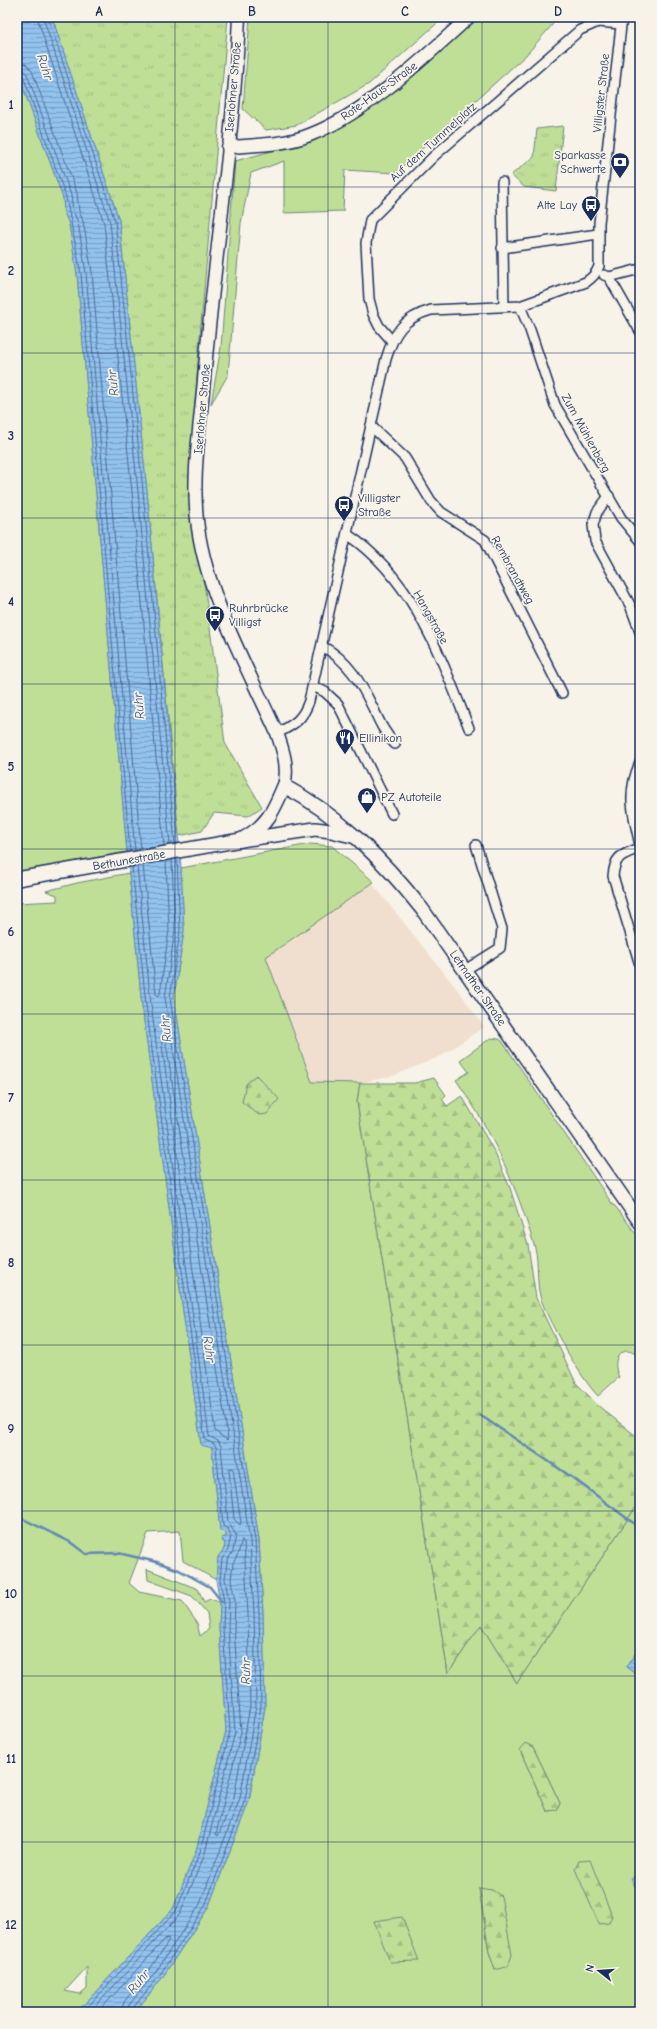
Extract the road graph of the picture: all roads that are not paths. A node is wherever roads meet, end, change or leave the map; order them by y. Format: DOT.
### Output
graph roads {
  1 [pos="239,17"];
  2 [pos="469,17"];
  3 [pos="621,20"];
  4 [pos="228,147"];
  5 [pos="502,182"];
  6 [pos="598,234"];
  7 [pos="502,248"];
  8 [pos="640,269"];
  9 [pos="597,272"];
  10 [pos="609,277"];
  11 [pos="504,306"];
  12 [pos="520,306"];
  13 [pos="640,331"];
  14 [pos="391,340"];
  15 [pos="372,426"];
  16 [pos="609,496"];
  17 [pos="347,534"];
  18 [pos="640,541"];
  19 [pos="640,632"];
  20 [pos="322,646"];
  21 [pos="313,686"];
  22 [pos="562,693"];
  23 [pos="469,728"];
  24 [pos="277,733"];
  25 [pos="395,744"];
  26 [pos="640,763"];
  27 [pos="284,786"];
  28 [pos="392,814"];
  29 [pos="354,836"];
  30 [pos="241,840"];
  31 [pos="476,845"];
  32 [pos="640,845"];
  33 [pos="640,848"];
  34 [pos="17,879"];
  35 [pos="638,948"];
  36 [pos="640,965"];
  37 [pos="466,970"];
  38 [pos="640,1222"];
  1 -- 4 [label="main road, Iserlohner Straße"];
  2 -- 4 [label="main road, Rote-Haus-Straße"];
  3 -- 6 [label="street, Villigster Straße"];
  3 -- 14 [label="street, Auf dem Tummelplatz"];
  4 -- 24 [label="main road, Iserlohner Straße"];
  5 -- 7 [label="street"];
  6 -- 7 [label="street"];
  6 -- 9 [label="street, Villigster Straße"];
  7 -- 11 [label="street"];
  8 -- 10 [label="street"];
  9 -- 10 [label="street"];
  9 -- 12 [label="street"];
  10 -- 13 [label="street"];
  11 -- 12 [label="street"];
  11 -- 14 [label="street"];
  12 -- 16 [label="street, Zum Mühlenberg"];
  14 -- 15 [label="street"];
  15 -- 17 [label="street"];
  15 -- 22 [label="street, Rembrandtweg"];
  16 -- 18 [label="street, Zum Mühlenberg"];
  16 -- 19 [label="street"];
  17 -- 20 [label="street"];
  17 -- 23 [label="street, Hangstraße"];
  20 -- 21 [label="street"];
  20 -- 25 [label="street"];
  21 -- 24 [label="street"];
  21 -- 28 [label="street"];
  24 -- 27 [label="main road, Iserlohner Straße"];
  26 -- 32 [label="street"];
  27 -- 29 [label="main road, Letmather Straße"];
  27 -- 30 [label="main road, Bethunestraße"];
  29 -- 30 [label="main road, Bethunestraße"];
  29 -- 37 [label="main road, Letmather Straße"];
  30 -- 34 [label="main road, Bethunestraße"];
  31 -- 37 [label="street"];
  33 -- 35 [label="street"];
  35 -- 36 [label="street"];
  37 -- 38 [label="main road, Letmather Straße"];
}
